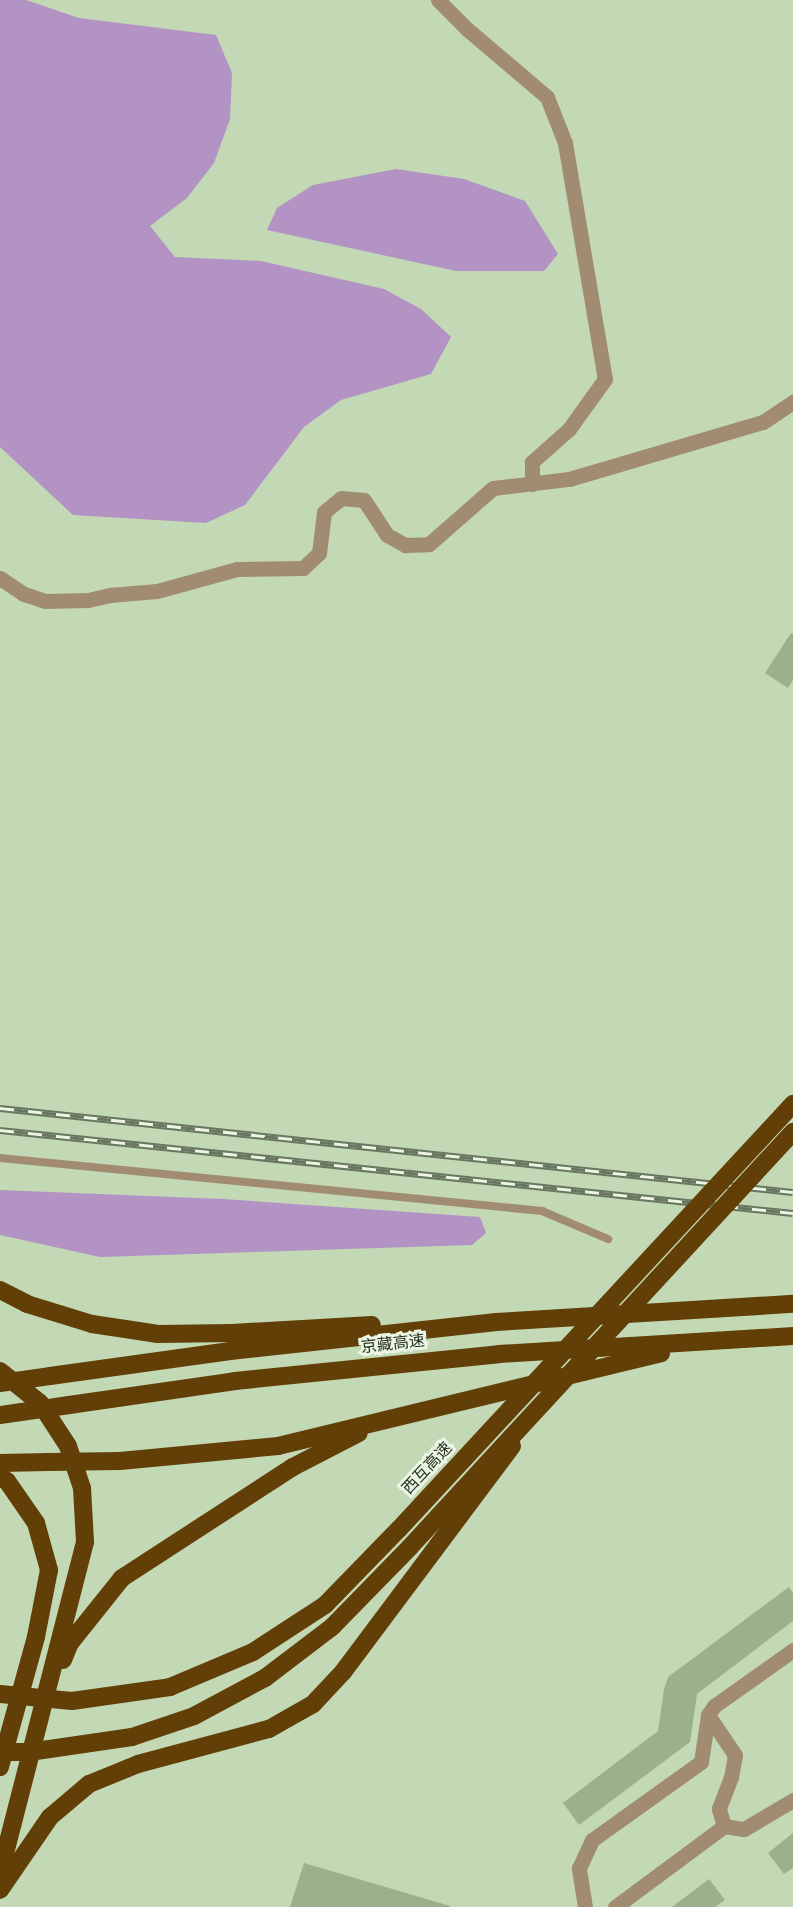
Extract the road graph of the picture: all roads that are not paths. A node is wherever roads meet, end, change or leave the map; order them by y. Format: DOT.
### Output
graph roads {
  1 [pos="438,0"];
  2 [pos="793,402"];
  3 [pos="532,484"];
  4 [pos="0,578"];
  5 [pos="793,1104"];
  6 [pos="793,1132"];
  7 [pos="0,1158"];
  8 [pos="608,1239"];
  9 [pos="0,1290"];
  10 [pos="793,1304"];
  11 [pos="496,1322"];
  12 [pos="793,1336"];
  13 [pos="706,1341"];
  14 [pos="0,1371"];
  15 [pos="0,1383"];
  16 [pos="549,1396"];
  17 [pos="0,1414"];
  18 [pos="374,1424"];
  19 [pos="0,1463"];
  20 [pos="0,1477"];
  21 [pos="793,1650"];
  22 [pos="0,1694"];
  23 [pos="708,1715"];
  24 [pos="38,1726"];
  25 [pos="0,1752"];
  26 [pos="0,1767"];
  27 [pos="793,1800"];
  28 [pos="724,1826"];
  29 [pos="0,1872"];
  30 [pos="0,1890"];
  31 [pos="585,1907"];
  32 [pos="615,1907"];
  1 -- 3 [label="street"];
  2 -- 3 [label="street"];
  3 -- 4 [label="street"];
  5 -- 22 [label="highway, 西互高速, bridge"];
  6 -- 16 [label="highway, bridge"];
  7 -- 8 [label="lane"];
  9 -- 11 [label="highway"];
  10 -- 11 [label="highway, 京藏高速"];
  11 -- 15 [label="highway, 京藏高速, bridge"];
  12 -- 13 [label="highway, 京藏高速"];
  13 -- 17 [label="highway, 京藏高速, bridge"];
  13 -- 18 [label="highway"];
  14 -- 24 [label="highway"];
  16 -- 25 [label="highway, bridge"];
  16 -- 30 [label="highway, bridge"];
  18 -- 19 [label="highway, bridge"];
  18 -- 24 [label="highway"];
  20 -- 26 [label="highway"];
  21 -- 23 [label="street"];
  23 -- 28 [label="street"];
  23 -- 31 [label="street"];
  24 -- 29 [label="highway"];
  27 -- 28 [label="street"];
  28 -- 32 [label="street"];
}
